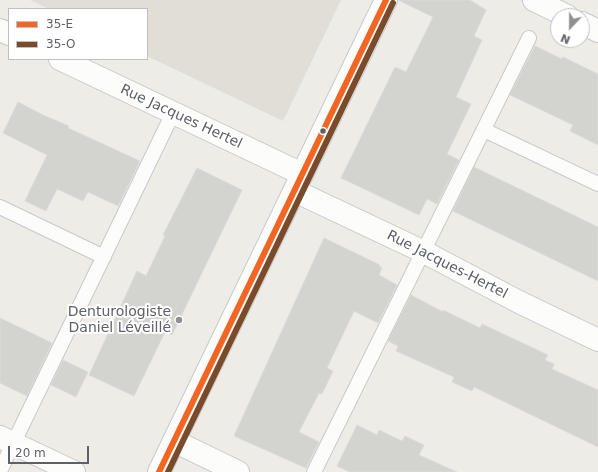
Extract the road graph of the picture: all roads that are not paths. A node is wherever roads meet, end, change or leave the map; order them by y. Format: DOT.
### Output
graph roads {
  1 [pos="386,0"];
  2 [pos="534,0"];
  3 [pos="550,8"];
  4 [pos="529,38"];
  5 [pos="62,60"];
  6 [pos="173,113"];
  7 [pos="484,130"];
  8 [pos="298,182"];
  9 [pos="598,184"];
  10 [pos="0,206"];
  11 [pos="424,252"];
  12 [pos="104,257"];
  13 [pos="598,340"];
  14 [pos="7,440"];
  15 [pos="174,441"];
  16 [pos="0,471"];
  17 [pos="74,472"];
  18 [pos="159,472"];
  19 [pos="238,472"];
  20 [pos="314,472"];
  1 -- 8 [label="street"];
  2 -- 3 [label="street"];
  4 -- 7 [label="lane"];
  5 -- 6 [label="street, Rue Jacques Hertel"];
  6 -- 8 [label="street, Rue Jacques Hertel"];
  6 -- 12 [label="lane"];
  7 -- 9 [label="lane"];
  7 -- 11 [label="lane"];
  8 -- 11 [label="street, Rue Jacques-Hertel"];
  8 -- 15 [label="street"];
  10 -- 12 [label="lane"];
  11 -- 13 [label="street, Rue Jacques-Hertel"];
  11 -- 20 [label="lane"];
  12 -- 14 [label="lane"];
  14 -- 16 [label="lane"];
  14 -- 17 [label="street"];
  15 -- 18 [label="street"];
  15 -- 19 [label="street"];
}
